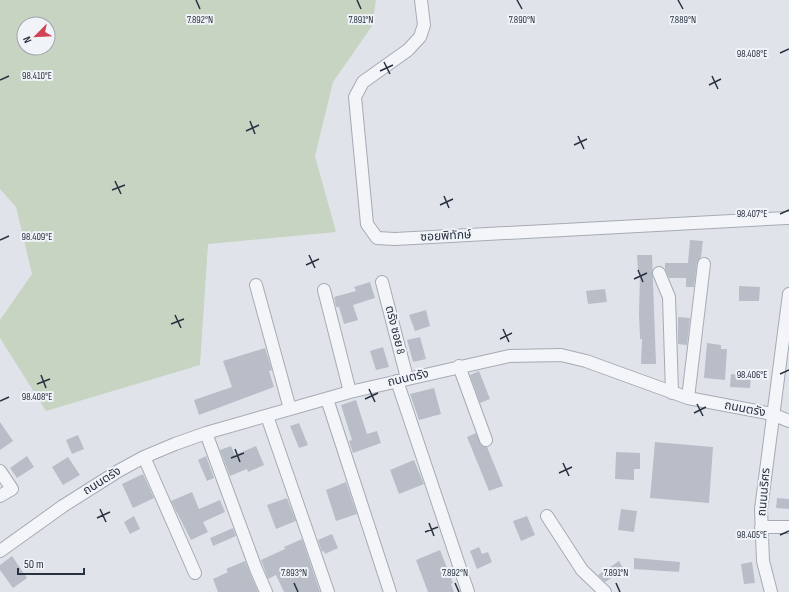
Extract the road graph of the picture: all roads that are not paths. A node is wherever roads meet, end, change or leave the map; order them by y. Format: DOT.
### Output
graph roads {
  1 [pos="421,0"];
  2 [pos="788,217"];
  3 [pos="704,264"];
  4 [pos="659,274"];
  5 [pos="382,282"];
  6 [pos="256,285"];
  7 [pos="324,290"];
  8 [pos="788,297"];
  9 [pos="785,359"];
  10 [pos="459,366"];
  11 [pos="402,380"];
  12 [pos="350,392"];
  13 [pos="672,393"];
  14 [pos="688,398"];
  15 [pos="327,399"];
  16 [pos="290,409"];
  17 [pos="772,414"];
  18 [pos="267,416"];
  19 [pos="789,421"];
  20 [pos="206,433"];
  21 [pos="486,440"];
  22 [pos="144,457"];
  23 [pos="0,471"];
  24 [pos="0,496"];
  25 [pos="547,516"];
  26 [pos="762,527"];
  27 [pos="789,527"];
  28 [pos="0,551"];
  29 [pos="195,573"];
  30 [pos="266,592"];
  31 [pos="328,592"];
  32 [pos="390,592"];
  33 [pos="468,592"];
  34 [pos="605,592"];
  35 [pos="771,592"];
  1 -- 2 [label="street, ซอยพิทักษ์"];
  3 -- 14 [label="street"];
  4 -- 13 [label="street"];
  5 -- 11 [label="street, ตรัง ซอย 8"];
  6 -- 16 [label="street"];
  7 -- 12 [label="street"];
  8 -- 9 [label="street"];
  9 -- 17 [label="street"];
  10 -- 11 [label="street, ถนนตรัง"];
  10 -- 13 [label="street, ถนนตรัง"];
  10 -- 21 [label="street"];
  11 -- 12 [label="street, ถนนตรัง"];
  11 -- 33 [label="street, ตรัง ซอย 8"];
  12 -- 15 [label="street, ถนนตรัง"];
  13 -- 14 [label="street, ถนนตรัง"];
  14 -- 17 [label="street, ถนนตรัง"];
  15 -- 16 [label="street, ถนนตรัง"];
  15 -- 32 [label="street"];
  16 -- 18 [label="street, ถนนตรัง"];
  17 -- 19 [label="street, ถนนตรัง"];
  17 -- 26 [label="street, ถนนนริศร"];
  18 -- 20 [label="street, ถนนตรัง"];
  18 -- 31 [label="street"];
  20 -- 22 [label="street, ถนนตรัง"];
  20 -- 30 [label="street"];
  22 -- 28 [label="street, ถนนตรัง"];
  22 -- 29 [label="street"];
  23 -- 24 [label="street"];
  25 -- 34 [label="street"];
  26 -- 27 [label="street"];
  26 -- 35 [label="street, ถนนนริศร"];
}
